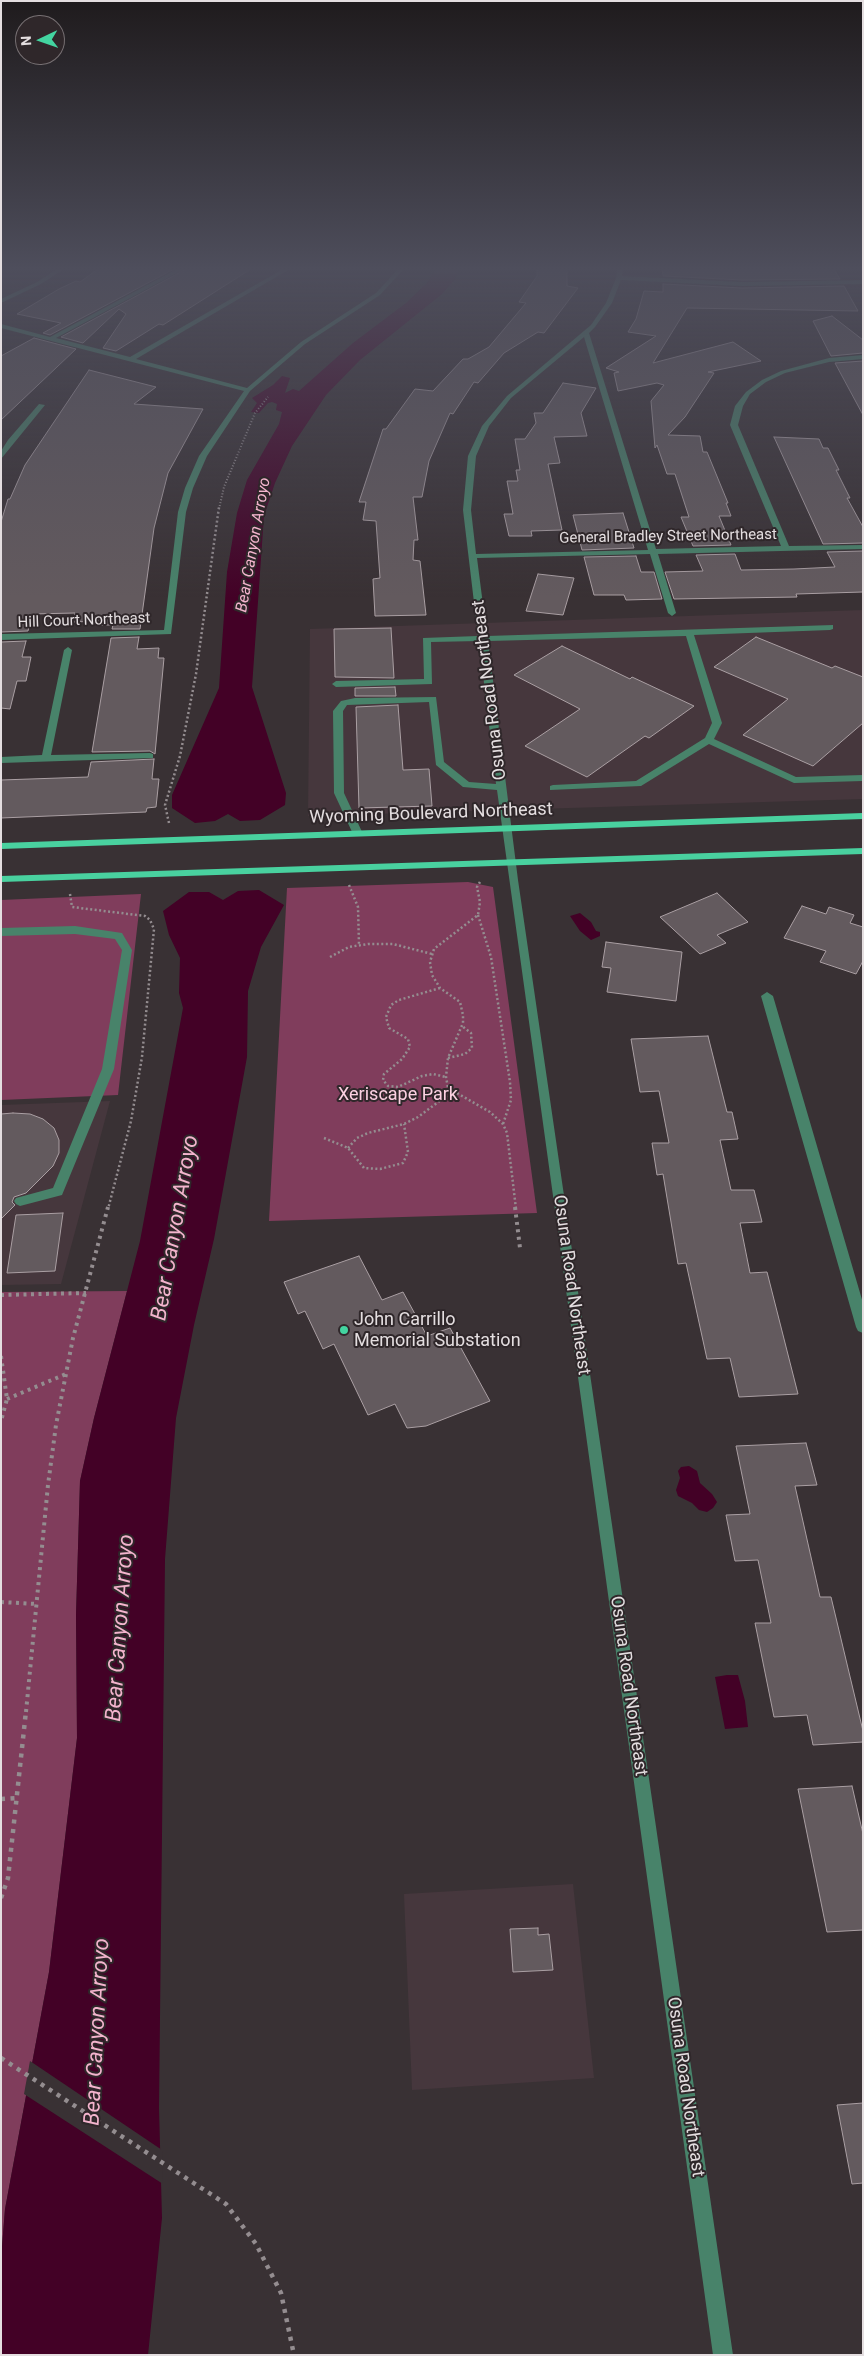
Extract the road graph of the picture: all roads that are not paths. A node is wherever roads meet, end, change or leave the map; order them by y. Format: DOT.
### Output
graph roads {
  1 [pos="205,379"];
  2 [pos="261,379"];
  3 [pos="529,379"];
  4 [pos="599,379"];
  5 [pos="768,379"];
  6 [pos="248,390"];
  7 [pos="41,405"];
  8 [pos="1,457"];
  9 [pos="863,547"];
  10 [pos="786,548"];
  11 [pos="651,551"];
  12 [pos="474,556"];
  13 [pos="672,613"];
  14 [pos="830,627"];
  15 [pos="689,633"];
  16 [pos="1,637"];
  17 [pos="483,638"];
  18 [pos="68,650"];
  19 [pos="336,684"];
  20 [pos="709,740"];
  21 [pos="150,756"];
  22 [pos="46,758"];
  23 [pos="1,760"];
  24 [pos="863,778"];
  25 [pos="501,788"];
  26 [pos="553,788"];
  27 [pos="863,816"];
  28 [pos="506,829"];
  29 [pos="358,834"];
  30 [pos="1,846"];
  31 [pos="863,851"];
  32 [pos="511,861"];
  33 [pos="1,879"];
  34 [pos="1,932"];
  35 [pos="767,996"];
  36 [pos="20,1201"];
  37 [pos="863,1327"];
  38 [pos="723,2355"];
  1 -- 6 [label="street"];
  2 -- 6 [label="street"];
  3 -- 12 [label="street, Osuna Road Northeast"];
  4 -- 11 [label="street"];
  5 -- 10 [label="street"];
  6 -- 16 [label="street, Hill Court Northeast"];
  7 -- 8 [label="street"];
  9 -- 10 [label="street, General Bradley Street Northeast"];
  10 -- 11 [label="street, General Bradley Street Northeast"];
  11 -- 12 [label="street, General Bradley Street Northeast"];
  11 -- 13 [label="street"];
  12 -- 17 [label="street, Osuna Road Northeast"];
  14 -- 15 [label="street"];
  15 -- 17 [label="street"];
  15 -- 20 [label="street"];
  17 -- 19 [label="street"];
  17 -- 25 [label="street, Osuna Road Northeast"];
  18 -- 22 [label="street"];
  20 -- 24 [label="street"];
  20 -- 26 [label="street"];
  21 -- 22 [label="street"];
  22 -- 23 [label="street"];
  25 -- 28 [label="street, Osuna Road Northeast"];
  25 -- 29 [label="street"];
  27 -- 28 [label="main road, Wyoming Boulevard Northeast"];
  28 -- 29 [label="main road, Wyoming Boulevard Northeast"];
  28 -- 32 [label="street, Osuna Road Northeast"];
  29 -- 30 [label="main road, Wyoming Boulevard Northeast"];
  31 -- 32 [label="main road"];
  32 -- 33 [label="main road"];
  32 -- 38 [label="street, Osuna Road Northeast"];
  34 -- 36 [label="street"];
  35 -- 37 [label="street"];
}
